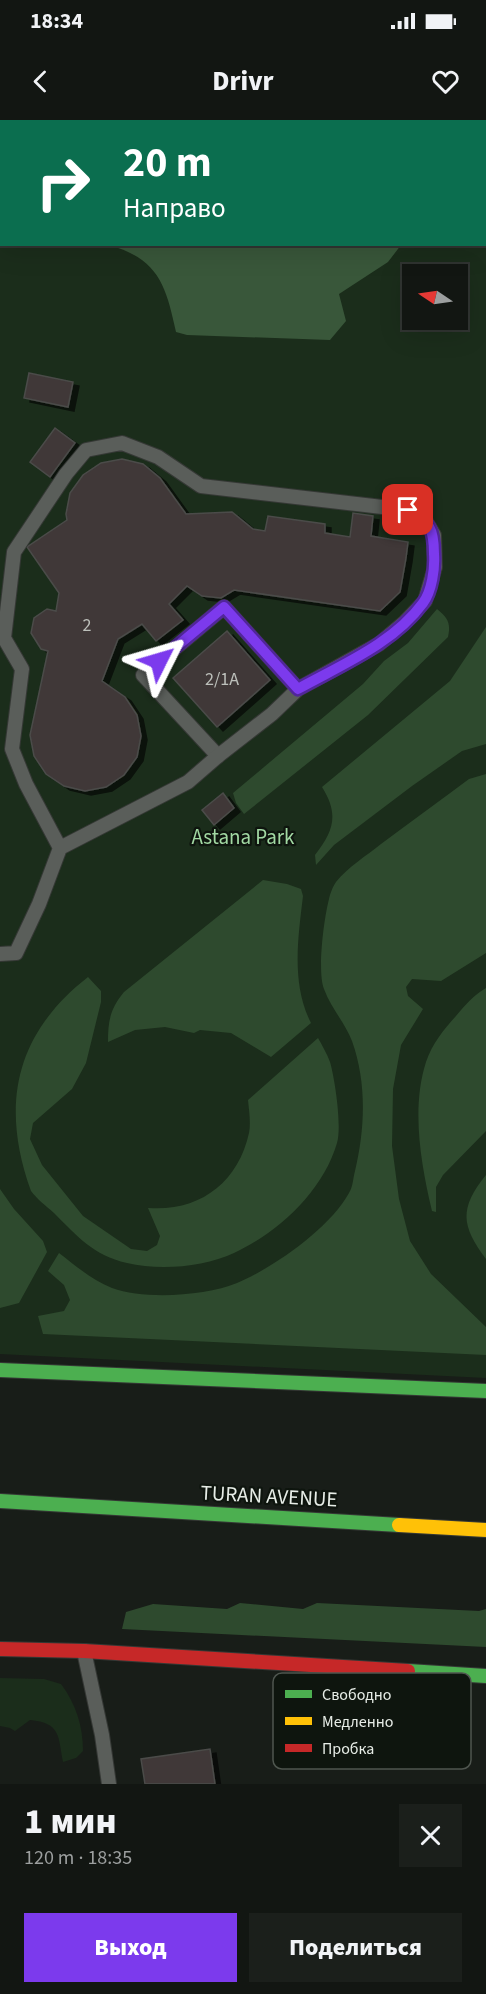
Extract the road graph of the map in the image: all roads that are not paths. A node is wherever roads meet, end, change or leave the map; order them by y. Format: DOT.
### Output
graph roads {
  1 [pos="298,689"];
  2 [pos="218,756"];
  3 [pos="60,848"];
  4 [pos="0,954"];
  5 [pos="0,1370"];
  6 [pos="486,1390"];
  7 [pos="0,1501"];
  8 [pos="486,1530"];
  9 [pos="0,1649"];
  10 [pos="84,1652"];
  11 [pos="436,1673"];
  12 [pos="471,1675"];
  13 [pos="486,1676"];
  14 [pos="109,1784"];
  1 -- 2 [label="lane"];
  1 -- 2 [label="lane"];
  1 -- 3 [label="lane"];
  2 -- 3 [label="lane"];
  3 -- 4 [label="lane"];
  5 -- 6 [label="street"];
  7 -- 8 [label="street, TURAN AVENUE"];
  9 -- 10 [label="street"];
  10 -- 11 [label="street"];
  10 -- 14 [label="lane"];
  12 -- 13 [label="street"];
}
